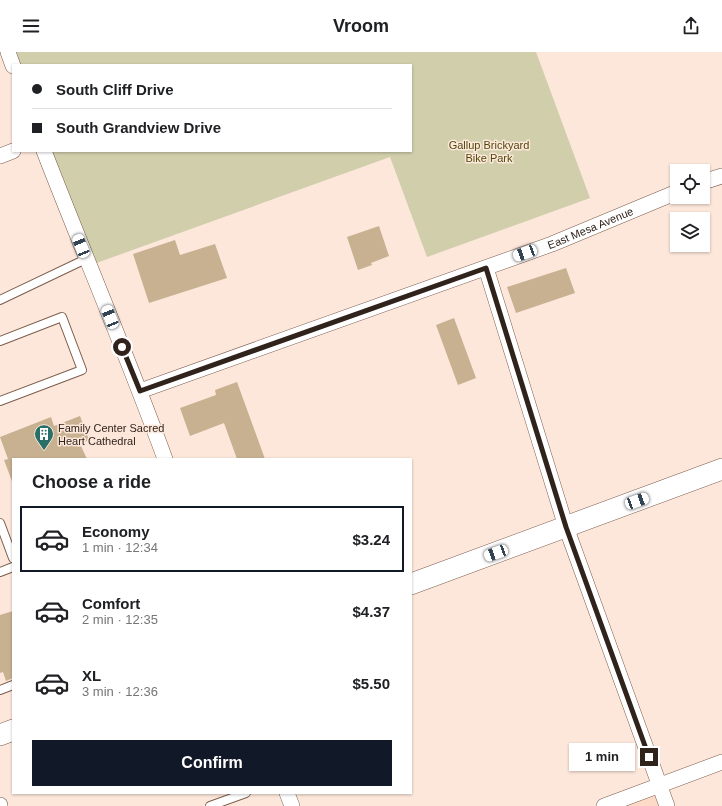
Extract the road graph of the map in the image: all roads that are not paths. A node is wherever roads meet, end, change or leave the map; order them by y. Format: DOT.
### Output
graph roads {
  1 [pos="8,52"];
  2 [pos="12,64"];
  3 [pos="12,151"];
  4 [pos="44,152"];
  5 [pos="0,156"];
  6 [pos="722,176"];
  7 [pos="710,180"];
  8 [pos="670,195"];
  9 [pos="86,259"];
  10 [pos="486,268"];
  11 [pos="0,300"];
  12 [pos="0,341"];
  13 [pos="140,391"];
  14 [pos="0,401"];
  15 [pos="164,458"];
  16 [pos="722,469"];
  17 [pos="0,523"];
  18 [pos="566,527"];
  19 [pos="12,555"];
  20 [pos="12,567"];
  21 [pos="0,572"];
  22 [pos="412,584"];
  23 [pos="12,685"];
  24 [pos="0,690"];
  25 [pos="12,730"];
  26 [pos="0,735"];
  27 [pos="722,762"];
  28 [pos="659,786"];
  29 [pos="243,794"];
  30 [pos="287,794"];
  31 [pos="210,806"];
  32 [pos="292,806"];
  33 [pos="604,806"];
  34 [pos="667,806"];
  1 -- 2 [label="street"];
  3 -- 5 [label="street"];
  4 -- 9 [label="street"];
  6 -- 7 [label="street"];
  8 -- 10 [label="street, East Mesa Avenue"];
  9 -- 11 [label="lane"];
  9 -- 13 [label="street"];
  10 -- 13 [label="street, East Mesa Avenue"];
  10 -- 18 [label="street"];
  12 -- 14 [label="lane"];
  13 -- 15 [label="street"];
  16 -- 18 [label="street"];
  17 -- 19 [label="lane"];
  18 -- 22 [label="street"];
  18 -- 28 [label="street"];
  20 -- 21 [label="lane"];
  23 -- 24 [label="lane"];
  25 -- 26 [label="street"];
  27 -- 28 [label="street"];
  28 -- 33 [label="street"];
  28 -- 34 [label="street"];
  29 -- 31 [label="lane"];
  30 -- 32 [label="street"];
}
